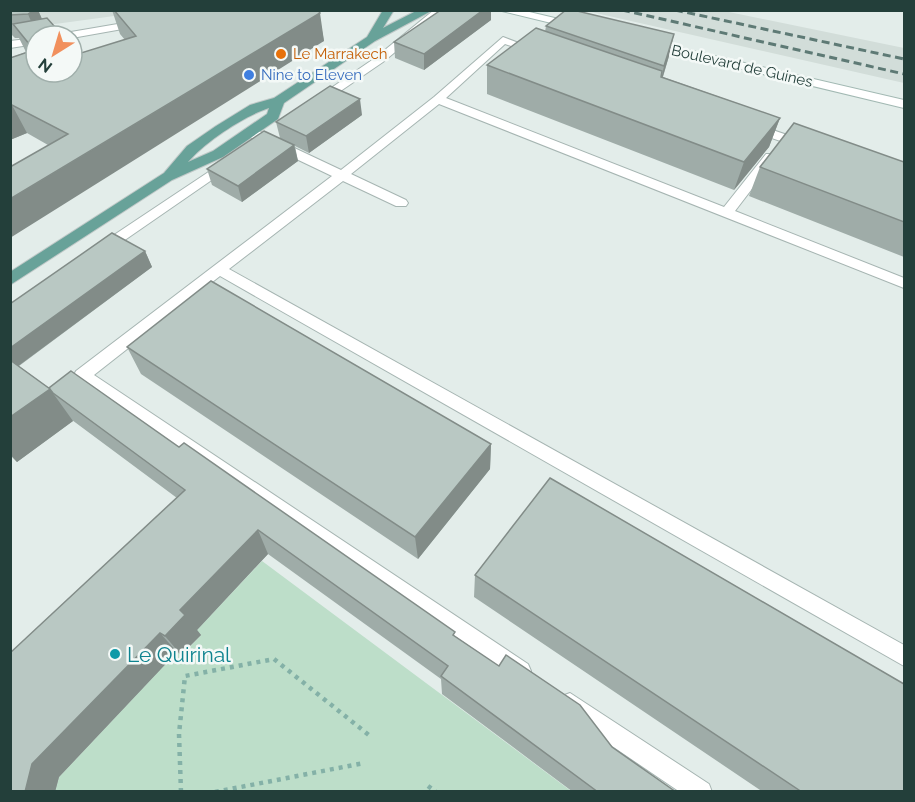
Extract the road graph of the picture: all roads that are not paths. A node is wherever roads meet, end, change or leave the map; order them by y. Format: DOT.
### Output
graph roads {
  1 [pos="389,10"];
  2 [pos="428,10"];
  3 [pos="441,10"];
  4 [pos="503,10"];
  5 [pos="535,10"];
  6 [pos="547,14"];
  7 [pos="153,21"];
  8 [pos="84,33"];
  9 [pos="371,39"];
  10 [pos="633,40"];
  11 [pos="548,55"];
  12 [pos="438,99"];
  13 [pos="278,101"];
  14 [pos="904,104"];
  15 [pos="312,106"];
  16 [pos="740,123"];
  17 [pos="250,132"];
  18 [pos="268,135"];
  19 [pos="785,138"];
  20 [pos="817,150"];
  21 [pos="343,176"];
  22 [pos="167,177"];
  23 [pos="400,203"];
  24 [pos="727,213"];
  25 [pos="88,258"];
  26 [pos="218,269"];
  27 [pos="10,280"];
  28 [pos="904,283"];
  29 [pos="904,656"];
  30 [pos="534,679"];
  31 [pos="554,692"];
  32 [pos="701,792"];
  1 -- 9 [label="main road"];
  2 -- 9 [label="main road"];
  3 -- 15 [label="lane"];
  4 -- 6 [label="street"];
  5 -- 6 [label="street"];
  7 -- 8 [label="street"];
  9 -- 13 [label="main road"];
  10 -- 14 [label="street, Boulevard de Guines"];
  11 -- 12 [label="lane"];
  12 -- 21 [label="lane"];
  12 -- 24 [label="lane"];
  13 -- 17 [label="main road"];
  13 -- 22 [label="main road"];
  16 -- 19 [label="lane"];
  17 -- 18 [label="lane"];
  17 -- 22 [label="main road"];
  18 -- 21 [label="lane"];
  18 -- 25 [label="lane"];
  19 -- 20 [label="lane"];
  19 -- 24 [label="lane"];
  21 -- 23 [label="lane"];
  21 -- 26 [label="lane"];
  22 -- 27 [label="main road"];
  24 -- 28 [label="lane"];
  26 -- 29 [label="lane"];
  26 -- 30 [label="lane"];
  31 -- 32 [label="lane"];
}
